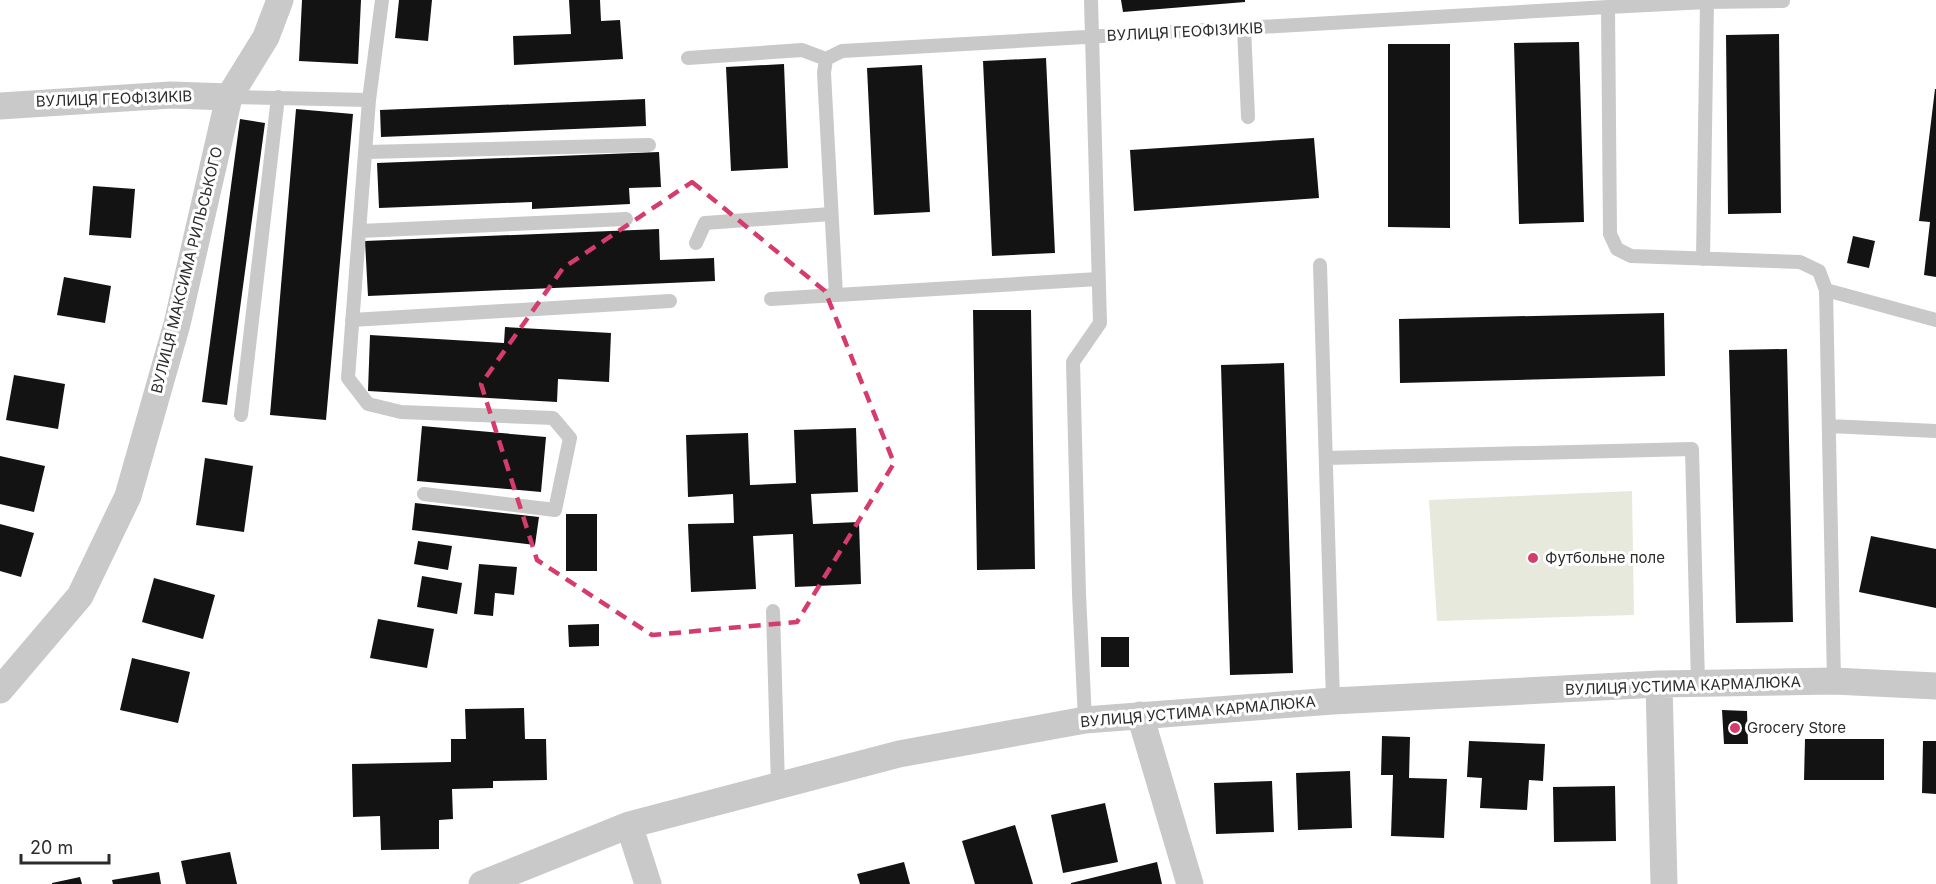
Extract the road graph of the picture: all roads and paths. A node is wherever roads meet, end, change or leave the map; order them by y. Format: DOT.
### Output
graph roads {
  1 [pos="280,0"];
  2 [pos="382,0"];
  3 [pos="1091,0"];
  4 [pos="1783,1"];
  5 [pos="1707,2"];
  6 [pos="1608,7"];
  7 [pos="1244,28"];
  8 [pos="1093,37"];
  9 [pos="688,58"];
  10 [pos="826,59"];
  11 [pos="229,97"];
  12 [pos="278,98"];
  13 [pos="369,100"];
  14 [pos="0,106"];
  15 [pos="1248,117"];
  16 [pos="649,146"];
  17 [pos="366,152"];
  18 [pos="831,214"];
  19 [pos="626,219"];
  20 [pos="360,231"];
  21 [pos="696,243"];
  22 [pos="1703,259"];
  23 [pos="1320,265"];
  24 [pos="1098,279"];
  25 [pos="1826,290"];
  26 [pos="836,295"];
  27 [pos="771,299"];
  28 [pos="670,301"];
  29 [pos="352,320"];
  30 [pos="1936,320"];
  31 [pos="241,415"];
  32 [pos="1829,426"];
  33 [pos="1936,431"];
  34 [pos="1326,458"];
  35 [pos="424,494"];
  36 [pos="773,610"];
  37 [pos="1834,681"];
  38 [pos="1698,683"];
  39 [pos="1659,684"];
  40 [pos="1936,686"];
  41 [pos="0,690"];
  42 [pos="1333,701"];
  43 [pos="1140,715"];
  44 [pos="1085,720"];
  45 [pos="778,786"];
  46 [pos="629,825"];
  47 [pos="482,884"];
  48 [pos="648,884"];
  49 [pos="1190,884"];
  50 [pos="1664,884"];
  1 -- 11 [label="street, ВУЛИЦЯ МАКСИМА РИЛЬСЬКОГО"];
  2 -- 13 [label="lane"];
  3 -- 8 [label="lane"];
  4 -- 5 [label="lane, ВУЛИЦЯ ГЕОФІЗИКІВ"];
  5 -- 6 [label="lane, ВУЛИЦЯ ГЕОФІЗИКІВ"];
  5 -- 22 [label="lane"];
  6 -- 7 [label="lane, ВУЛИЦЯ ГЕОФІЗИКІВ"];
  6 -- 22 [label="lane"];
  7 -- 8 [label="lane, ВУЛИЦЯ ГЕОФІЗИКІВ"];
  7 -- 15 [label="lane"];
  8 -- 10 [label="lane, ВУЛИЦЯ ГЕОФІЗИКІВ"];
  8 -- 24 [label="lane"];
  9 -- 10 [label="lane"];
  10 -- 18 [label="lane"];
  11 -- 12 [label="lane"];
  11 -- 14 [label="street, ВУЛИЦЯ ГЕОФІЗИКІВ"];
  11 -- 41 [label="street, ВУЛИЦЯ МАКСИМА РИЛЬСЬКОГО"];
  12 -- 13 [label="lane"];
  12 -- 31 [label="lane"];
  13 -- 17 [label="lane"];
  16 -- 17 [label="lane"];
  17 -- 20 [label="lane"];
  18 -- 21 [label="lane"];
  18 -- 26 [label="lane"];
  19 -- 20 [label="lane"];
  20 -- 29 [label="lane"];
  22 -- 25 [label="lane"];
  23 -- 34 [label="lane"];
  24 -- 26 [label="lane"];
  24 -- 44 [label="lane"];
  25 -- 30 [label="lane"];
  25 -- 32 [label="lane"];
  26 -- 27 [label="lane"];
  28 -- 29 [label="lane"];
  29 -- 35 [label="lane"];
  32 -- 33 [label="lane"];
  32 -- 37 [label="lane"];
  34 -- 38 [label="lane"];
  34 -- 42 [label="lane"];
  36 -- 45 [label="lane"];
  37 -- 38 [label="street, ВУЛИЦЯ УСТИМА КАРМАЛЮКА"];
  37 -- 40 [label="street, ВУЛИЦЯ УСТИМА КАРМАЛЮКА"];
  38 -- 39 [label="street, ВУЛИЦЯ УСТИМА КАРМАЛЮКА"];
  39 -- 42 [label="street, ВУЛИЦЯ УСТИМА КАРМАЛЮКА"];
  39 -- 50 [label="street"];
  42 -- 43 [label="street, ВУЛИЦЯ УСТИМА КАРМАЛЮКА"];
  43 -- 44 [label="street, ВУЛИЦЯ УСТИМА КАРМАЛЮКА"];
  43 -- 49 [label="street"];
  44 -- 45 [label="street, ВУЛИЦЯ УСТИМА КАРМАЛЮКА"];
  45 -- 46 [label="street, ВУЛИЦЯ УСТИМА КАРМАЛЮКА"];
  46 -- 47 [label="street, ВУЛИЦЯ УСТИМА КАРМАЛЮКА"];
  46 -- 48 [label="street"];
}
